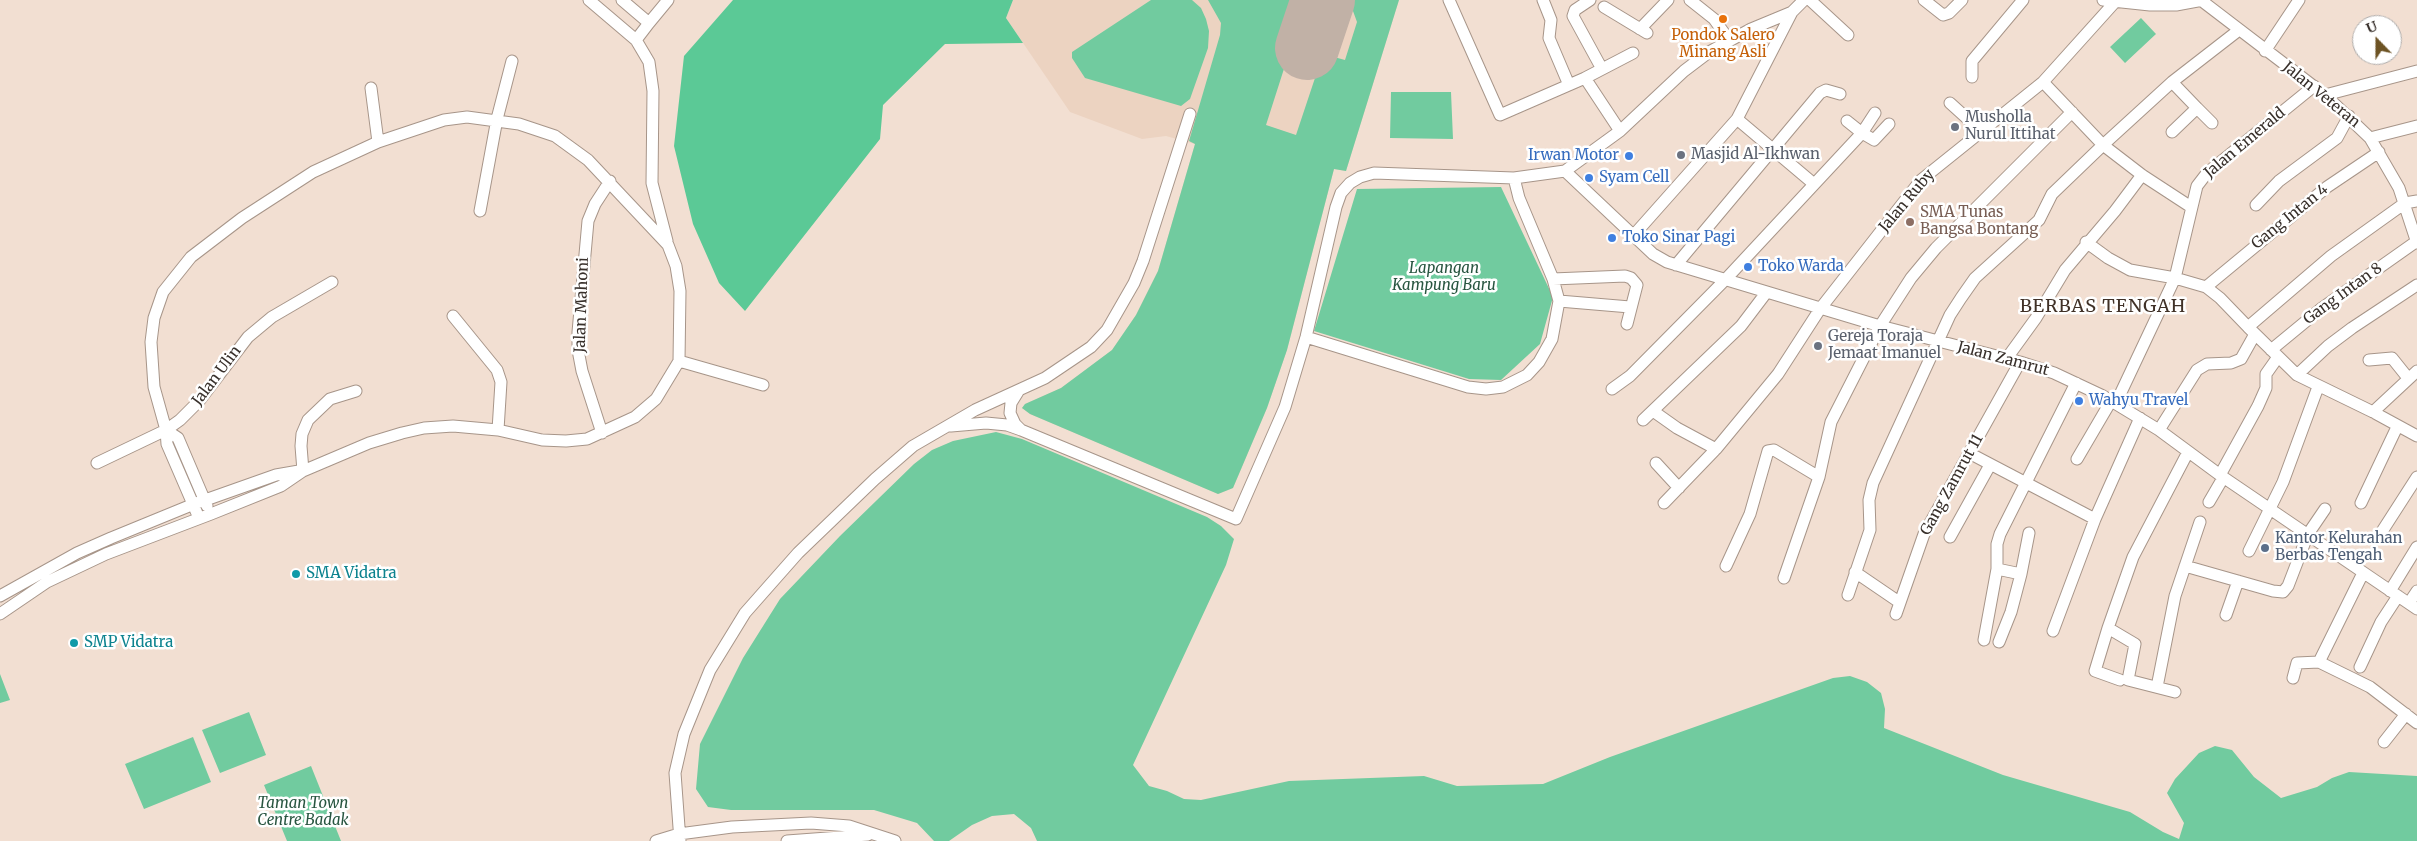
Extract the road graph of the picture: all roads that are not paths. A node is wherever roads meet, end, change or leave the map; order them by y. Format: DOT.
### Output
graph roads {
  1 [pos="589,0"];
  2 [pos="622,0"];
  3 [pos="668,0"];
  4 [pos="1449,0"];
  5 [pos="1544,0"];
  6 [pos="1590,0"];
  7 [pos="1594,0"];
  8 [pos="1668,0"];
  9 [pos="1690,0"];
  10 [pos="1804,0"];
  11 [pos="1810,0"];
  12 [pos="1924,0"];
  13 [pos="1962,0"];
  14 [pos="2023,0"];
  15 [pos="2103,0"];
  16 [pos="2202,0"];
  17 [pos="2299,0"];
  18 [pos="2115,2"];
  19 [pos="2131,2"];
  20 [pos="1608,4"];
  21 [pos="1792,12"];
  22 [pos="1572,14"];
  23 [pos="1550,16"];
  24 [pos="649,23"];
  25 [pos="2239,30"];
  26 [pos="1848,34"];
  27 [pos="636,40"];
  28 [pos="1729,40"];
  29 [pos="2265,50"];
  30 [pos="1633,53"];
  31 [pos="512,61"];
  32 [pos="1602,69"];
  33 [pos="2417,71"];
  34 [pos="1972,77"];
  35 [pos="1585,78"];
  36 [pos="2043,82"];
  37 [pos="2172,82"];
  38 [pos="1569,85"];
  39 [pos="2314,86"];
  40 [pos="371,88"];
  41 [pos="1840,94"];
  42 [pos="2325,95"];
  43 [pos="1950,103"];
  44 [pos="2197,108"];
  45 [pos="2072,112"];
  46 [pos="1190,114"];
  47 [pos="1875,114"];
  48 [pos="2349,116"];
  49 [pos="497,119"];
  50 [pos="1737,119"];
  51 [pos="1847,121"];
  52 [pos="2212,123"];
  53 [pos="1889,124"];
  54 [pos="2417,126"];
  55 [pos="1620,131"];
  56 [pos="1982,132"];
  57 [pos="2172,132"];
  58 [pos="1862,133"];
  59 [pos="2370,138"];
  60 [pos="378,142"];
  61 [pos="2102,145"];
  62 [pos="1772,149"];
  63 [pos="2380,152"];
  64 [pos="1565,171"];
  65 [pos="2142,175"];
  66 [pos="1514,178"];
  67 [pos="610,181"];
  68 [pos="1814,184"];
  69 [pos="2417,201"];
  70 [pos="2405,203"];
  71 [pos="656,204"];
  72 [pos="2256,204"];
  73 [pos="2191,207"];
  74 [pos="480,210"];
  75 [pos="642,216"];
  76 [pos="1633,236"];
  77 [pos="2086,242"];
  78 [pos="2417,242"];
  79 [pos="668,245"];
  80 [pos="1676,265"];
  81 [pos="1554,278"];
  82 [pos="2176,278"];
  83 [pos="1725,280"];
  84 [pos="332,282"];
  85 [pos="2417,285"];
  86 [pos="2206,287"];
  87 [pos="1766,293"];
  88 [pos="1559,301"];
  89 [pos="1630,307"];
  90 [pos="1820,309"];
  91 [pos="453,316"];
  92 [pos="1627,324"];
  93 [pos="1880,326"];
  94 [pos="2251,330"];
  95 [pos="1306,337"];
  96 [pos="1938,342"];
  97 [pos="2275,354"];
  98 [pos="2007,358"];
  99 [pos="679,360"];
  100 [pos="2369,360"];
  101 [pos="2020,362"];
  102 [pos="2413,374"];
  103 [pos="2297,375"];
  104 [pos="2076,383"];
  105 [pos="763,385"];
  106 [pos="2318,387"];
  107 [pos="1612,389"];
  108 [pos="1019,390"];
  109 [pos="356,391"];
  110 [pos="2114,402"];
  111 [pos="1653,411"];
  112 [pos="2373,412"];
  113 [pos="2140,418"];
  114 [pos="1643,420"];
  115 [pos="944,426"];
  116 [pos="2397,427"];
  117 [pos="166,430"];
  118 [pos="498,430"];
  119 [pos="1021,430"];
  120 [pos="2159,430"];
  121 [pos="602,433"];
  122 [pos="2417,436"];
  123 [pos="1716,449"];
  124 [pos="2188,452"];
  125 [pos="1969,454"];
  126 [pos="2077,458"];
  127 [pos="97,463"];
  128 [pos="1656,463"];
  129 [pos="1990,465"];
  130 [pos="303,471"];
  131 [pos="2222,476"];
  132 [pos="1818,477"];
  133 [pos="2417,477"];
  134 [pos="2024,483"];
  135 [pos="1679,488"];
  136 [pos="199,502"];
  137 [pos="2209,502"];
  138 [pos="1664,503"];
  139 [pos="2361,503"];
  140 [pos="2269,508"];
  141 [pos="2325,509"];
  142 [pos="211,514"];
  143 [pos="199,518"];
  144 [pos="2095,519"];
  145 [pos="2200,522"];
  146 [pos="2029,533"];
  147 [pos="2381,533"];
  148 [pos="2308,534"];
  149 [pos="1950,537"];
  150 [pos="2417,547"];
  151 [pos="2249,551"];
  152 [pos="1726,566"];
  153 [pos="2185,566"];
  154 [pos="1997,569"];
  155 [pos="1855,572"];
  156 [pos="2363,573"];
  157 [pos="2021,574"];
  158 [pos="1784,578"];
  159 [pos="2238,581"];
  160 [pos="2417,591"];
  161 [pos="2394,593"];
  162 [pos="1848,595"];
  163 [pos="0,596"];
  164 [pos="1899,602"];
  165 [pos="2413,606"];
  166 [pos="0,614"];
  167 [pos="1896,614"];
  168 [pos="2226,615"];
  169 [pos="2108,628"];
  170 [pos="2054,631"];
  171 [pos="1984,640"];
  172 [pos="1999,642"];
  173 [pos="2319,662"];
  174 [pos="2360,667"];
  175 [pos="2293,678"];
  176 [pos="2120,680"];
  177 [pos="2157,687"];
  178 [pos="2175,692"];
  179 [pos="2406,714"];
  180 [pos="2417,723"];
  181 [pos="2384,742"];
  182 [pos="875,835"];
  183 [pos="680,837"];
  184 [pos="656,841"];
  185 [pos="787,841"];
  186 [pos="895,841"];
  1 -- 27 [label="street"];
  2 -- 24 [label="street"];
  3 -- 24 [label="street"];
  4 -- 38 [label="street"];
  5 -- 23 [label="street"];
  6 -- 22 [label="street"];
  7 -- 20 [label="street"];
  8 -- 20 [label="street"];
  9 -- 28 [label="street"];
  10 -- 21 [label="street"];
  11 -- 26 [label="street"];
  12 -- 13 [label="street"];
  14 -- 34 [label="street"];
  15 -- 18 [label="street, Jalan Veteran"];
  16 -- 19 [label="street, Jalan Veteran"];
  16 -- 25 [label="street, Jalan Veteran"];
  17 -- 29 [label="street"];
  18 -- 19 [label="street, Jalan Veteran"];
  18 -- 36 [label="street, Jalan Ruby"];
  21 -- 28 [label="street"];
  21 -- 50 [label="street"];
  22 -- 23 [label="street"];
  22 -- 32 [label="street"];
  23 -- 38 [label="street"];
  24 -- 27 [label="street"];
  25 -- 29 [label="street, Jalan Veteran"];
  25 -- 37 [label="street"];
  27 -- 71 [label="street"];
  28 -- 55 [label="street"];
  29 -- 39 [label="street, Jalan Veteran"];
  30 -- 32 [label="street"];
  31 -- 49 [label="street"];
  32 -- 35 [label="street"];
  33 -- 42 [label="street"];
  35 -- 38 [label="street"];
  35 -- 55 [label="street"];
  36 -- 45 [label="street"];
  36 -- 56 [label="street, Jalan Ruby"];
  37 -- 44 [label="street"];
  37 -- 61 [label="street"];
  39 -- 42 [label="street, Jalan Veteran"];
  39 -- 73 [label="street, Jalan Emerald"];
  40 -- 60 [label="street"];
  41 -- 62 [label="street"];
  42 -- 48 [label="street, Jalan Veteran"];
  43 -- 56 [label="street"];
  44 -- 52 [label="street"];
  44 -- 57 [label="street"];
  45 -- 61 [label="street"];
  45 -- 93 [label="street"];
  46 -- 108 [label="street"];
  47 -- 58 [label="street"];
  48 -- 59 [label="street, Jalan Veteran"];
  48 -- 72 [label="street"];
  49 -- 60 [label="street"];
  49 -- 67 [label="street"];
  49 -- 74 [label="street"];
  50 -- 62 [label="street"];
  50 -- 76 [label="street"];
  51 -- 58 [label="street"];
  53 -- 58 [label="street"];
  54 -- 59 [label="street"];
  55 -- 64 [label="street"];
  56 -- 90 [label="street, Jalan Ruby"];
  58 -- 68 [label="street"];
  59 -- 63 [label="street, Jalan Veteran"];
  60 -- 117 [label="street"];
  61 -- 65 [label="street"];
  61 -- 96 [label="street"];
  62 -- 68 [label="street"];
  62 -- 80 [label="street"];
  63 -- 70 [label="street, Jalan Veteran"];
  63 -- 86 [label="street, Gang Intan 4"];
  64 -- 66 [label="street"];
  64 -- 76 [label="street, Jalan Zamrut"];
  65 -- 73 [label="street"];
  65 -- 77 [label="street"];
  66 -- 81 [label="street"];
  66 -- 95 [label="street"];
  67 -- 75 [label="street"];
  67 -- 121 [label="street, Jalan Mahoni"];
  68 -- 83 [label="street"];
  69 -- 70 [label="street"];
  70 -- 78 [label="street, Jalan Veteran"];
  70 -- 94 [label="street"];
  71 -- 75 [label="street"];
  71 -- 79 [label="street"];
  73 -- 82 [label="street, Jalan Emerald"];
  75 -- 79 [label="street"];
  76 -- 80 [label="street, Jalan Zamrut"];
  77 -- 82 [label="street"];
  77 -- 98 [label="street"];
  78 -- 97 [label="street, Gang Intan 8"];
  79 -- 99 [label="street"];
  80 -- 83 [label="street, Jalan Zamrut"];
  81 -- 88 [label="street"];
  81 -- 89 [label="street"];
  82 -- 86 [label="street"];
  82 -- 110 [label="street, Jalan Emerald"];
  83 -- 87 [label="street, Jalan Zamrut"];
  83 -- 107 [label="street"];
  84 -- 117 [label="street, Jalan Ulin"];
  85 -- 103 [label="street"];
  86 -- 94 [label="street"];
  87 -- 90 [label="street, Jalan Zamrut"];
  87 -- 111 [label="street"];
  88 -- 89 [label="street"];
  88 -- 95 [label="street"];
  89 -- 92 [label="street"];
  90 -- 93 [label="street, Jalan Zamrut"];
  90 -- 123 [label="street, Jalan Ruby"];
  91 -- 118 [label="street"];
  93 -- 96 [label="street, Jalan Zamrut"];
  93 -- 132 [label="street"];
  94 -- 97 [label="street"];
  94 -- 120 [label="street"];
  95 -- 119 [label="street"];
  96 -- 98 [label="street, Jalan Zamrut"];
  96 -- 155 [label="street"];
  97 -- 103 [label="street"];
  97 -- 131 [label="street"];
  98 -- 101 [label="street, Jalan Zamrut"];
  99 -- 105 [label="street"];
  99 -- 121 [label="street"];
  100 -- 102 [label="street"];
  101 -- 104 [label="street, Jalan Zamrut"];
  101 -- 125 [label="street, Gang Zamrut 11"];
  102 -- 112 [label="street"];
  103 -- 106 [label="street"];
  104 -- 110 [label="street, Jalan Zamrut"];
  104 -- 134 [label="street"];
  106 -- 112 [label="street"];
  106 -- 140 [label="street"];
  108 -- 115 [label="street"];
  108 -- 119 [label="street"];
  109 -- 130 [label="street"];
  110 -- 113 [label="street, Jalan Zamrut"];
  110 -- 126 [label="street, Jalan Emerald"];
  111 -- 114 [label="street"];
  111 -- 123 [label="street"];
  112 -- 116 [label="street"];
  113 -- 120 [label="street, Jalan Zamrut"];
  113 -- 144 [label="street"];
  115 -- 119 [label="street"];
  115 -- 183 [label="street"];
  116 -- 122 [label="street"];
  116 -- 139 [label="street"];
  117 -- 127 [label="street, Jalan Ulin"];
  117 -- 136 [label="street"];
  118 -- 121 [label="street"];
  118 -- 130 [label="street"];
  120 -- 124 [label="street, Jalan Zamrut"];
  123 -- 135 [label="street, Jalan Ruby"];
  124 -- 131 [label="street, Jalan Zamrut"];
  124 -- 169 [label="street"];
  125 -- 129 [label="street"];
  125 -- 164 [label="street, Gang Zamrut 11"];
  128 -- 135 [label="street"];
  129 -- 134 [label="street"];
  129 -- 149 [label="street"];
  130 -- 136 [label="street"];
  130 -- 142 [label="street"];
  131 -- 137 [label="street"];
  131 -- 140 [label="street, Jalan Zamrut"];
  132 -- 152 [label="street"];
  132 -- 158 [label="street"];
  133 -- 147 [label="street"];
  134 -- 144 [label="street"];
  134 -- 154 [label="street"];
  135 -- 138 [label="street, Jalan Ruby"];
  136 -- 142 [label="street"];
  136 -- 143 [label="street"];
  136 -- 163 [label="street"];
  140 -- 148 [label="street, Jalan Zamrut"];
  140 -- 151 [label="street"];
  141 -- 148 [label="street"];
  142 -- 143 [label="street"];
  143 -- 166 [label="street"];
  144 -- 170 [label="street"];
  145 -- 153 [label="street"];
  146 -- 157 [label="street"];
  148 -- 156 [label="street, Jalan Zamrut"];
  148 -- 159 [label="street"];
  150 -- 161 [label="street"];
  153 -- 159 [label="street"];
  153 -- 177 [label="street"];
  154 -- 157 [label="street"];
  154 -- 171 [label="street"];
  155 -- 162 [label="street"];
  155 -- 164 [label="street"];
  156 -- 161 [label="street, Jalan Zamrut"];
  156 -- 173 [label="street"];
  157 -- 172 [label="street"];
  159 -- 168 [label="street"];
  160 -- 165 [label="street"];
  161 -- 165 [label="street, Jalan Zamrut"];
  161 -- 174 [label="street"];
  164 -- 167 [label="street, Gang Zamrut 11"];
  169 -- 176 [label="street"];
  169 -- 177 [label="street"];
  173 -- 175 [label="street"];
  173 -- 179 [label="street"];
  177 -- 178 [label="street"];
  179 -- 180 [label="street"];
  179 -- 181 [label="street"];
  182 -- 183 [label="street"];
  182 -- 185 [label="street"];
  182 -- 186 [label="street"];
  183 -- 184 [label="street"];
}
